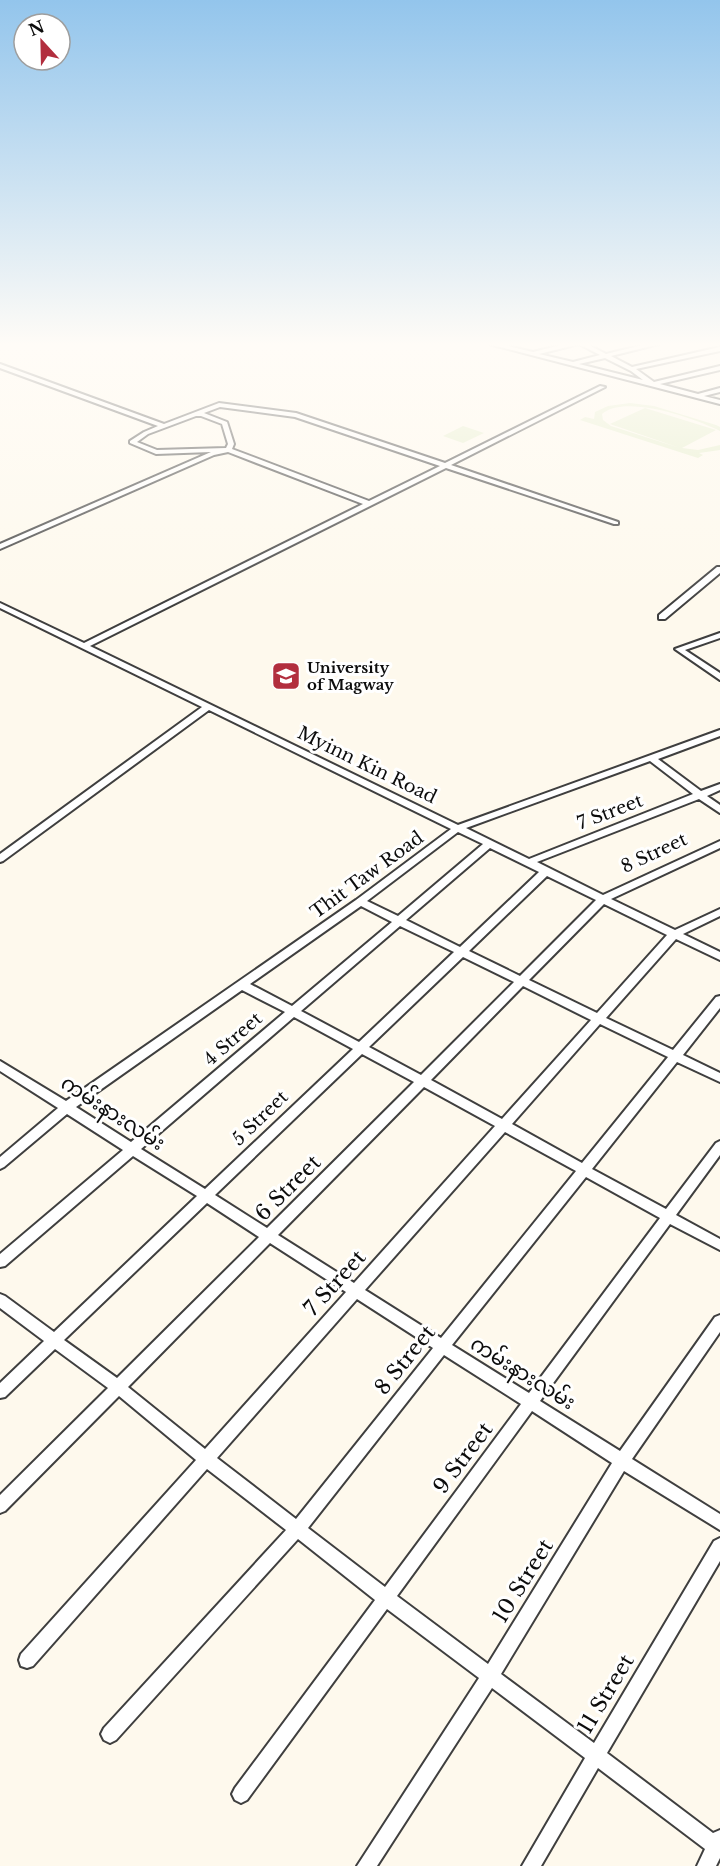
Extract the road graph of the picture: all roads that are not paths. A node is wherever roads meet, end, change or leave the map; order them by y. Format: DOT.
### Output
graph roads {
  1 [pos="154,430"];
  2 [pos="227,430"];
  3 [pos="341,430"];
  4 [pos="515,430"];
  5 [pos="228,450"];
  6 [pos="444,465"];
  7 [pos="368,503"];
  8 [pos="616,523"];
  9 [pos="0,547"];
  10 [pos="720,570"];
  11 [pos="0,605"];
  12 [pos="662,617"];
  13 [pos="720,635"];
  14 [pos="84,646"];
  15 [pos="720,676"];
  16 [pos="208,707"];
  17 [pos="720,733"];
  18 [pos="651,758"];
  19 [pos="720,787"];
  20 [pos="700,795"];
  21 [pos="720,810"];
  22 [pos="458,828"];
  23 [pos="489,843"];
  24 [pos="720,844"];
  25 [pos="0,859"];
  26 [pos="529,862"];
  27 [pos="546,871"];
  28 [pos="604,898"];
  29 [pos="360,902"];
  30 [pos="720,912"];
  31 [pos="399,921"];
  32 [pos="674,934"];
  33 [pos="461,951"];
  34 [pos="720,956"];
  35 [pos="523,980"];
  36 [pos="242,985"];
  37 [pos="720,1000"];
  38 [pos="292,1012"];
  39 [pos="599,1019"];
  40 [pos="359,1049"];
  41 [pos="675,1056"];
  42 [pos="2,1069"];
  43 [pos="720,1078"];
  44 [pos="423,1081"];
  45 [pos="67,1107"];
  46 [pos="502,1127"];
  47 [pos="720,1146"];
  48 [pos="131,1149"];
  49 [pos="0,1164"];
  50 [pos="583,1171"];
  51 [pos="204,1197"];
  52 [pos="668,1217"];
  53 [pos="270,1235"];
  54 [pos="720,1245"];
  55 [pos="0,1262"];
  56 [pos="355,1292"];
  57 [pos="0,1300"];
  58 [pos="720,1321"];
  59 [pos="54,1341"];
  60 [pos="442,1347"];
  61 [pos="118,1387"];
  62 [pos="0,1392"];
  63 [pos="530,1403"];
  64 [pos="206,1459"];
  65 [pos="622,1461"];
  66 [pos="0,1506"];
  67 [pos="720,1523"];
  68 [pos="297,1529"];
  69 [pos="720,1546"];
  70 [pos="386,1598"];
  71 [pos="27,1660"];
  72 [pos="490,1676"];
  73 [pos="110,1734"];
  74 [pos="596,1755"];
  75 [pos="241,1794"];
  76 [pos="719,1844"];
  77 [pos="366,1866"];
  78 [pos="531,1866"];
  79 [pos="706,1866"];
  1 -- 5 [label="street"];
  2 -- 5 [label="street"];
  3 -- 6 [label="street"];
  4 -- 6 [label="street"];
  5 -- 7 [label="street"];
  5 -- 9 [label="street"];
  6 -- 7 [label="street"];
  6 -- 8 [label="street"];
  7 -- 14 [label="street"];
  10 -- 12 [label="street"];
  11 -- 14 [label="street, Myinn Kin Road"];
  13 -- 15 [label="street"];
  14 -- 16 [label="street, Myinn Kin Road"];
  16 -- 22 [label="street, Myinn Kin Road"];
  16 -- 25 [label="street"];
  17 -- 18 [label="street, Thit Taw Road"];
  18 -- 20 [label="street"];
  18 -- 22 [label="street, Thit Taw Road"];
  19 -- 20 [label="street, 7 Street"];
  20 -- 21 [label="street"];
  20 -- 26 [label="street, 7 Street"];
  22 -- 23 [label="street, Myinn Kin Road"];
  22 -- 29 [label="street, Thit Taw Road"];
  23 -- 26 [label="street, Myinn Kin Road"];
  23 -- 31 [label="street, 4 Street"];
  24 -- 28 [label="street, 8 Street"];
  26 -- 27 [label="street, Myinn Kin Road"];
  27 -- 28 [label="street, Myinn Kin Road"];
  27 -- 33 [label="street, 5 Street"];
  28 -- 32 [label="street, Myinn Kin Road"];
  28 -- 35 [label="street, 6 Street"];
  29 -- 31 [label="street"];
  29 -- 36 [label="street, Thit Taw Road"];
  30 -- 32 [label="street"];
  31 -- 33 [label="street"];
  31 -- 38 [label="street, 4 Street"];
  32 -- 34 [label="street, Myinn Kin Road"];
  32 -- 39 [label="street, 7 Street"];
  33 -- 35 [label="street"];
  33 -- 40 [label="street, 5 Street"];
  35 -- 39 [label="street"];
  35 -- 44 [label="street, 6 Street"];
  36 -- 38 [label="street"];
  36 -- 45 [label="street, Thit Taw Road"];
  37 -- 41 [label="street, 8 Street"];
  38 -- 40 [label="street"];
  38 -- 48 [label="street, 4 Street"];
  39 -- 41 [label="street"];
  39 -- 46 [label="street, 7 Street"];
  40 -- 44 [label="street"];
  40 -- 51 [label="street, 5 Street"];
  41 -- 43 [label="street"];
  41 -- 50 [label="street, 8 Street"];
  42 -- 45 [label="street, ကမ်းနားလမ်း"];
  44 -- 46 [label="street"];
  44 -- 53 [label="street, 6 Street"];
  45 -- 48 [label="street, ကမ်းနားလမ်း"];
  45 -- 49 [label="street, Thit Taw Road"];
  46 -- 50 [label="street"];
  46 -- 56 [label="street, 7 Street"];
  47 -- 52 [label="street, 9 Street"];
  48 -- 51 [label="street, ကမ်းနားလမ်း"];
  48 -- 55 [label="street, 4 Street"];
  50 -- 52 [label="street"];
  50 -- 60 [label="street, 8 Street"];
  51 -- 53 [label="street, ကမ်းနားလမ်း"];
  51 -- 59 [label="street, 5 Street"];
  52 -- 54 [label="street"];
  52 -- 63 [label="street, 9 Street"];
  53 -- 56 [label="street, ကမ်းနားလမ်း"];
  53 -- 61 [label="street, 6 Street"];
  56 -- 60 [label="street, ကမ်းနားလမ်း"];
  56 -- 64 [label="street, 7 Street"];
  57 -- 59 [label="street"];
  58 -- 65 [label="street, 10 Street"];
  59 -- 61 [label="street"];
  59 -- 62 [label="street, 5 Street"];
  60 -- 63 [label="street, ကမ်းနားလမ်း"];
  60 -- 68 [label="street, 8 Street"];
  61 -- 64 [label="street"];
  61 -- 66 [label="street, 6 Street"];
  63 -- 65 [label="street, ကမ်းနားလမ်း"];
  63 -- 70 [label="street, 9 Street"];
  64 -- 68 [label="street"];
  64 -- 71 [label="street, 7 Street"];
  65 -- 67 [label="street, ကမ်းနားလမ်း"];
  65 -- 72 [label="street, 10 Street"];
  68 -- 70 [label="street"];
  68 -- 73 [label="street, 8 Street"];
  69 -- 74 [label="street, 11 Street"];
  70 -- 72 [label="street"];
  70 -- 75 [label="street, 9 Street"];
  72 -- 74 [label="street"];
  72 -- 77 [label="street, 10 Street"];
  74 -- 76 [label="street"];
  74 -- 78 [label="street, 11 Street"];
  76 -- 79 [label="street"];
}
